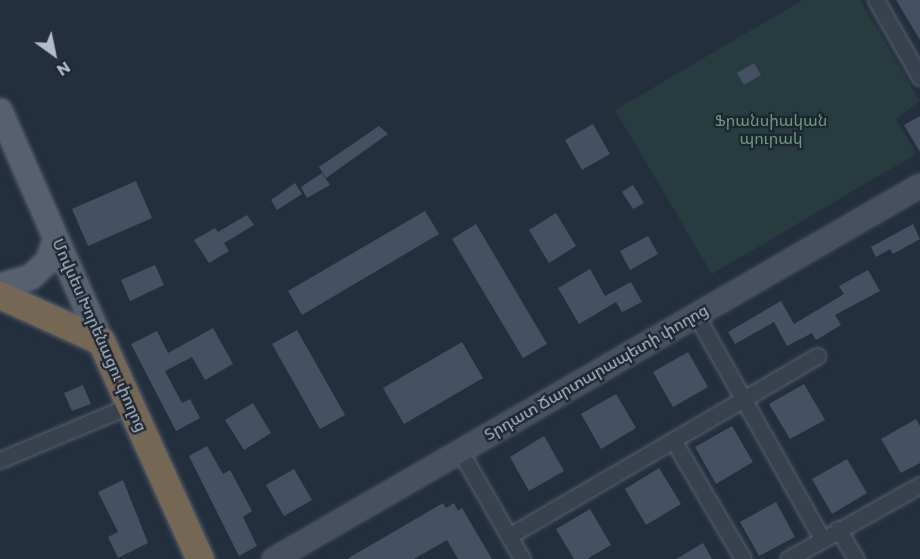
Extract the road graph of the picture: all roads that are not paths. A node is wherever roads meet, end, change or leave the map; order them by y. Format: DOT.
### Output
graph roads {
  1 [pos="876,0"];
  2 [pos="920,77"];
  3 [pos="0,111"];
  4 [pos="920,185"];
  5 [pos="56,238"];
  6 [pos="0,286"];
  7 [pos="0,295"];
  8 [pos="696,315"];
  9 [pos="101,341"];
  10 [pos="817,356"];
  11 [pos="744,399"];
  12 [pos="131,405"];
  13 [pos="673,440"];
  14 [pos="460,451"];
  15 [pos="0,460"];
  16 [pos="920,485"];
  17 [pos="838,530"];
  18 [pos="509,536"];
  19 [pos="822,539"];
  20 [pos="200,559"];
  21 [pos="273,559"];
  22 [pos="522,559"];
  23 [pos="743,559"];
  24 [pos="788,559"];
  25 [pos="856,559"];
  1 -- 2 [label="street"];
  3 -- 5 [label="main road, Մովսես Խորենացու փողոց"];
  4 -- 8 [label="street, Տրդատ Ճարտարապետի փողոց"];
  5 -- 6 [label="main road"];
  5 -- 9 [label="main road, Մովսես Խորենացու փողոց"];
  7 -- 9 [label="highway"];
  8 -- 11 [label="street"];
  8 -- 14 [label="street, Տրդատ Ճարտարապետի փողոց"];
  9 -- 12 [label="highway, Մովսես Խորենացու փողոց"];
  10 -- 11 [label="street"];
  11 -- 13 [label="street"];
  11 -- 19 [label="street"];
  12 -- 15 [label="street"];
  12 -- 20 [label="highway, Մովսես Խորենացու փողոց"];
  13 -- 18 [label="street"];
  13 -- 23 [label="street"];
  14 -- 18 [label="street"];
  14 -- 21 [label="street, Տրդատ Ճարտարապետի փողոց"];
  16 -- 17 [label="street"];
  17 -- 19 [label="street"];
  17 -- 25 [label="street"];
  18 -- 22 [label="street"];
  19 -- 24 [label="street"];
}
